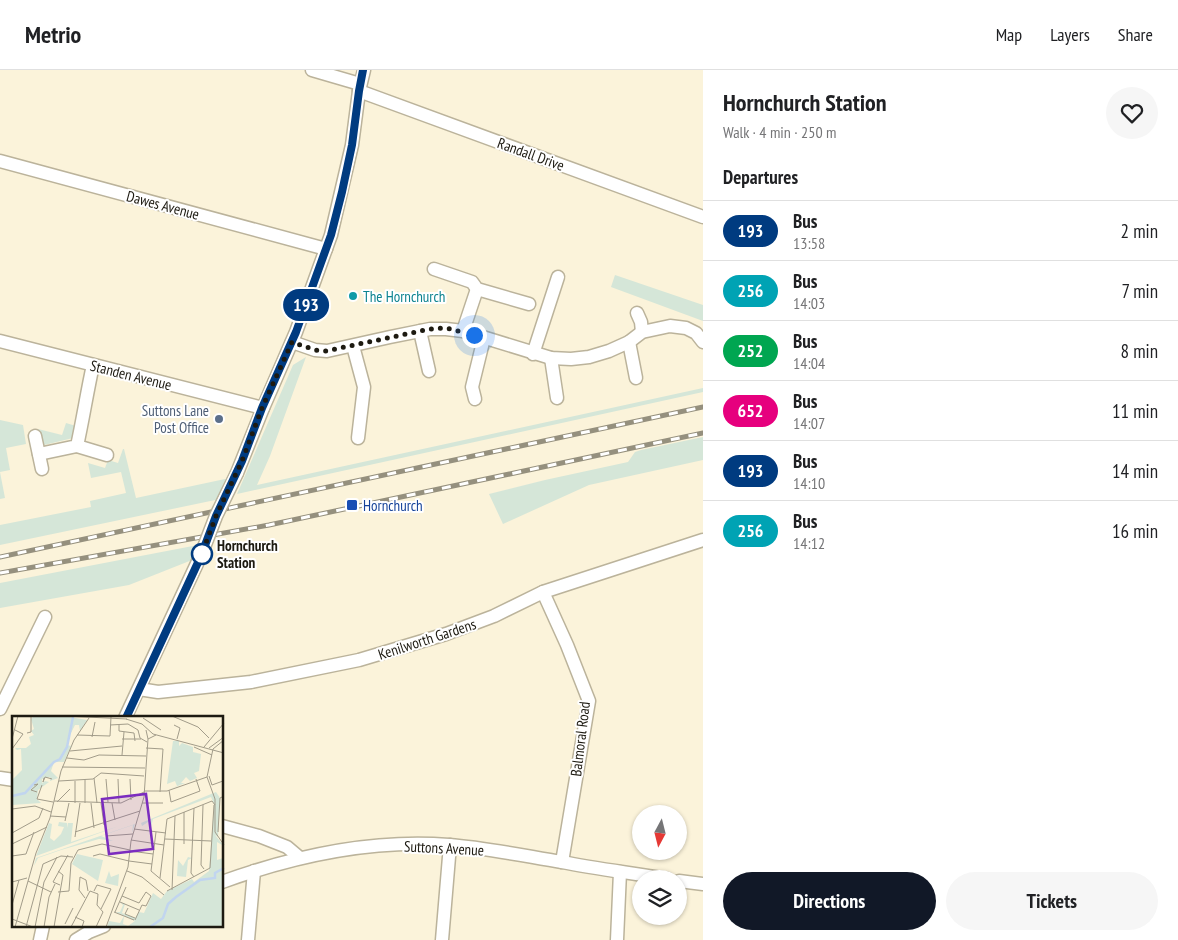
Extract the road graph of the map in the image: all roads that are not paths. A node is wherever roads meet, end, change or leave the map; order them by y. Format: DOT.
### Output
graph roads {
  1 [pos="312,70"];
  2 [pos="364,70"];
  3 [pos="359,88"];
  4 [pos="0,161"];
  5 [pos="703,217"];
  6 [pos="326,249"];
  7 [pos="434,269"];
  8 [pos="558,277"];
  9 [pos="477,289"];
  10 [pos="528,304"];
  11 [pos="637,313"];
  12 [pos="420,331"];
  13 [pos="463,331"];
  14 [pos="642,332"];
  15 [pos="484,338"];
  16 [pos="0,341"];
  17 [pos="292,342"];
  18 [pos="629,342"];
  19 [pos="703,342"];
  20 [pos="353,346"];
  21 [pos="533,354"];
  22 [pos="551,358"];
  23 [pos="93,365"];
  24 [pos="429,370"];
  25 [pos="636,378"];
  26 [pos="557,398"];
  27 [pos="475,399"];
  28 [pos="262,408"];
  29 [pos="35,436"];
  30 [pos="358,438"];
  31 [pos="77,446"];
  32 [pos="39,454"];
  33 [pos="107,455"];
  34 [pos="42,469"];
  35 [pos="703,540"];
  36 [pos="543,592"];
  37 [pos="44,617"];
  38 [pos="139,689"];
  39 [pos="0,709"];
  40 [pos="127,716"];
  41 [pos="224,827"];
  42 [pos="450,845"];
  43 [pos="300,858"];
  44 [pos="562,862"];
  45 [pos="254,871"];
  46 [pos="620,872"];
  47 [pos="632,874"];
  48 [pos="224,881"];
  49 [pos="687,881"];
  50 [pos="703,884"];
  51 [pos="99,928"];
  52 [pos="76,940"];
  53 [pos="248,940"];
  54 [pos="442,940"];
  55 [pos="617,940"];
  1 -- 3 [label="street, Randall Drive"];
  2 -- 3 [label="street"];
  3 -- 5 [label="street, Randall Drive"];
  3 -- 6 [label="street"];
  4 -- 6 [label="street, Dawes Avenue"];
  6 -- 17 [label="street"];
  7 -- 9 [label="street"];
  8 -- 21 [label="street"];
  9 -- 10 [label="street"];
  9 -- 13 [label="street"];
  11 -- 14 [label="street"];
  12 -- 13 [label="street"];
  12 -- 20 [label="street"];
  12 -- 24 [label="street"];
  13 -- 15 [label="street"];
  14 -- 18 [label="street"];
  14 -- 19 [label="street"];
  15 -- 21 [label="street"];
  15 -- 27 [label="street"];
  16 -- 23 [label="street, Standen Avenue"];
  17 -- 20 [label="street"];
  17 -- 28 [label="street"];
  18 -- 22 [label="street"];
  18 -- 25 [label="street"];
  20 -- 30 [label="street"];
  21 -- 22 [label="street"];
  22 -- 26 [label="street"];
  23 -- 28 [label="street, Standen Avenue"];
  23 -- 31 [label="street"];
  28 -- 38 [label="street, bridge"];
  29 -- 32 [label="street"];
  31 -- 32 [label="street"];
  31 -- 33 [label="street"];
  32 -- 34 [label="street"];
  35 -- 36 [label="street, Kenilworth Gardens"];
  36 -- 38 [label="street, Kenilworth Gardens"];
  36 -- 44 [label="street, Balmoral Road"];
  37 -- 39 [label="street"];
  38 -- 40 [label="street"];
  41 -- 43 [label="street"];
  42 -- 43 [label="street, Suttons Avenue"];
  42 -- 44 [label="street, Suttons Avenue"];
  42 -- 54 [label="street"];
  43 -- 45 [label="street, Suttons Avenue"];
  44 -- 46 [label="street, Suttons Avenue"];
  45 -- 48 [label="street, Suttons Avenue"];
  45 -- 53 [label="street"];
  46 -- 47 [label="street, Suttons Avenue"];
  46 -- 55 [label="street"];
  49 -- 50 [label="street"];
  51 -- 52 [label="street"];
}
